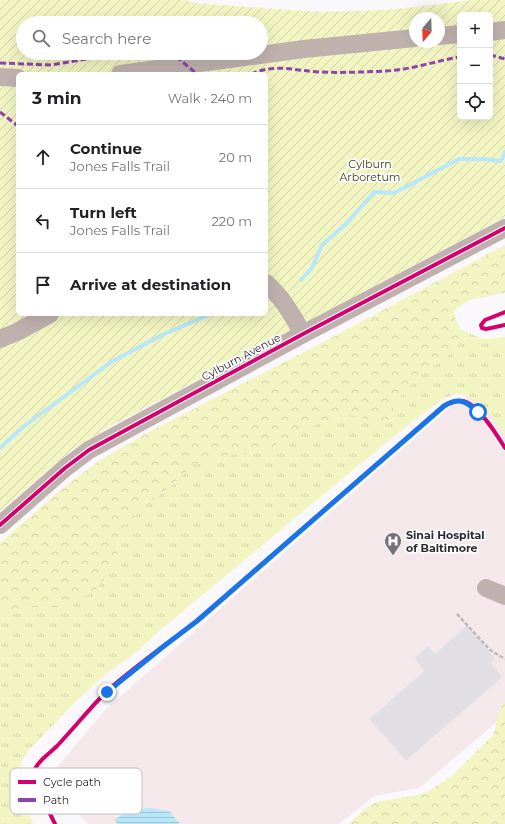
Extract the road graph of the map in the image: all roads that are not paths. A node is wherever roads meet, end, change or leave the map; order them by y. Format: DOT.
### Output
graph roads {
  1 [pos="505,30"];
  2 [pos="493,32"];
  3 [pos="457,34"];
  4 [pos="445,35"];
  5 [pos="409,39"];
  6 [pos="268,54"];
  7 [pos="223,60"];
  8 [pos="135,72"];
  9 [pos="505,228"];
  10 [pos="268,285"];
  11 [pos="46,316"];
  12 [pos="303,334"];
  13 [pos="0,339"];
  14 [pos="0,525"];
  15 [pos="505,586"];
  16 [pos="505,596"];
  1 -- 2 [label="street"];
  3 -- 4 [label="street"];
  5 -- 6 [label="street"];
  7 -- 8 [label="street"];
  9 -- 12 [label="street, Cylburn Avenue"];
  10 -- 12 [label="street"];
  11 -- 13 [label="street"];
  12 -- 14 [label="street, Cylburn Avenue"];
  15 -- 16 [label="street"];
}
